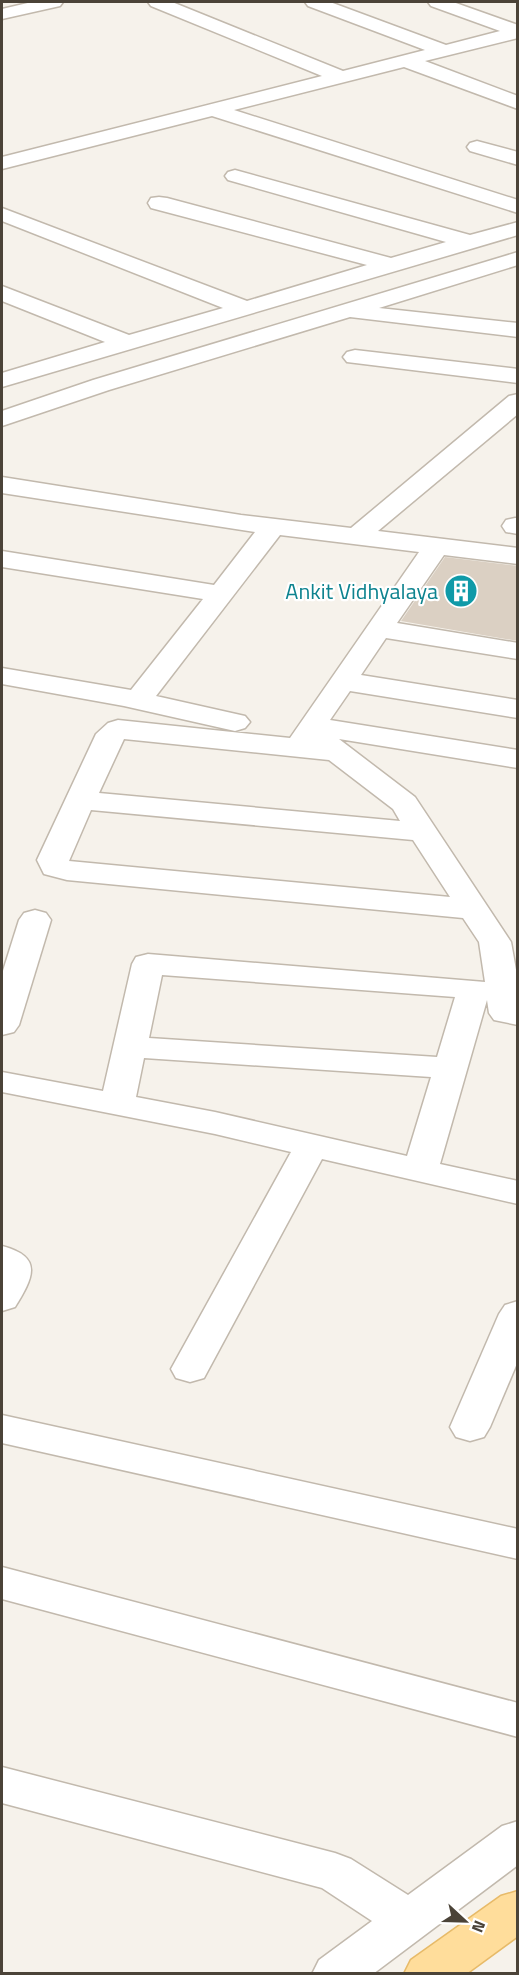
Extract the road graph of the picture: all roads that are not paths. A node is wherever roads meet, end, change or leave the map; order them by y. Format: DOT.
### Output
graph roads {
  1 [pos="54,2"];
  2 [pos="157,2"];
  3 [pos="353,2"];
  4 [pos="437,2"];
  5 [pos="323,4"];
  6 [pos="2,14"];
  7 [pos="518,31"];
  8 [pos="492,38"];
  9 [pos="518,49"];
  10 [pos="443,50"];
  11 [pos="404,60"];
  12 [pos="339,76"];
  13 [pos="518,103"];
  14 [pos="214,110"];
  15 [pos="477,147"];
  16 [pos="518,159"];
  17 [pos="2,163"];
  18 [pos="235,176"];
  19 [pos="159,203"];
  20 [pos="2,213"];
  21 [pos="517,223"];
  22 [pos="470,242"];
  23 [pos="518,258"];
  24 [pos="391,266"];
  25 [pos="2,293"];
  26 [pos="245,308"];
  27 [pos="345,310"];
  28 [pos="215,317"];
  29 [pos="518,330"];
  30 [pos="248,340"];
  31 [pos="127,343"];
  32 [pos="355,357"];
  33 [pos="8,373"];
  34 [pos="518,376"];
  35 [pos="514,407"];
  36 [pos="2,419"];
  37 [pos="2,485"];
  38 [pos="273,527"];
  39 [pos="356,537"];
  40 [pos="436,547"];
  41 [pos="518,556"];
  42 [pos="2,559"];
  43 [pos="221,594"];
  44 [pos="379,629"];
  45 [pos="518,651"];
  46 [pos="2,676"];
  47 [pos="343,681"];
  48 [pos="138,700"];
  49 [pos="518,710"];
  50 [pos="308,731"];
  51 [pos="336,752"];
  52 [pos="518,759"];
  53 [pos="80,800"];
  54 [pos="423,832"];
  55 [pos="474,909"];
  56 [pos="35,920"];
  57 [pos="517,1014"];
  58 [pos="2,1025"];
  59 [pos="130,1047"];
  60 [pos="452,1068"];
  61 [pos="2,1082"];
  62 [pos="117,1104"];
  63 [pos="312,1145"];
  64 [pos="420,1170"];
  65 [pos="518,1193"];
  66 [pos="2,1258"];
  67 [pos="2,1298"];
  68 [pos="518,1314"];
  69 [pos="190,1369"];
  70 [pos="470,1427"];
  71 [pos="2,1429"];
  72 [pos="518,1544"];
  73 [pos="2,1583"];
  74 [pos="518,1720"];
  75 [pos="2,1785"];
  76 [pos="518,1839"];
  77 [pos="518,1910"];
  78 [pos="410,1921"];
  79 [pos="336,1974"];
  80 [pos="428,1974"];
  1 -- 6 [label="street"];
  2 -- 12 [label="street"];
  3 -- 5 [label="street"];
  4 -- 7 [label="street"];
  5 -- 10 [label="street"];
  7 -- 8 [label="street"];
  8 -- 9 [label="street"];
  8 -- 10 [label="street"];
  10 -- 11 [label="street"];
  11 -- 12 [label="street"];
  11 -- 13 [label="street"];
  12 -- 14 [label="street"];
  14 -- 17 [label="street"];
  14 -- 21 [label="street"];
  15 -- 16 [label="street"];
  18 -- 22 [label="street"];
  19 -- 24 [label="street"];
  20 -- 26 [label="street"];
  21 -- 22 [label="street"];
  22 -- 24 [label="street"];
  23 -- 27 [label="street"];
  24 -- 26 [label="street"];
  25 -- 31 [label="street"];
  26 -- 28 [label="street"];
  27 -- 29 [label="street"];
  27 -- 30 [label="street"];
  28 -- 30 [label="street"];
  28 -- 31 [label="street"];
  30 -- 36 [label="street"];
  31 -- 33 [label="street"];
  32 -- 34 [label="street"];
  35 -- 39 [label="street"];
  37 -- 38 [label="street"];
  38 -- 39 [label="street"];
  38 -- 43 [label="street"];
  39 -- 40 [label="street"];
  40 -- 41 [label="street"];
  40 -- 44 [label="street"];
  42 -- 43 [label="street"];
  43 -- 48 [label="street"];
  44 -- 45 [label="street"];
  44 -- 47 [label="street"];
  46 -- 48 [label="street"];
  47 -- 49 [label="street"];
  47 -- 50 [label="street"];
  48 -- 50 [label="street"];
  50 -- 51 [label="street"];
  50 -- 52 [label="street"];
  51 -- 53 [label="street"];
  51 -- 54 [label="street"];
  53 -- 54 [label="street"];
  53 -- 55 [label="street"];
  54 -- 55 [label="street"];
  55 -- 57 [label="street"];
  56 -- 58 [label="street"];
  59 -- 60 [label="street"];
  59 -- 60 [label="street"];
  59 -- 62 [label="street"];
  60 -- 64 [label="street"];
  61 -- 62 [label="street"];
  62 -- 63 [label="street"];
  63 -- 64 [label="street"];
  63 -- 69 [label="street"];
  64 -- 65 [label="street"];
  66 -- 67 [label="street"];
  68 -- 70 [label="street"];
  71 -- 72 [label="street"];
  73 -- 74 [label="street"];
  75 -- 78 [label="street"];
  76 -- 78 [label="street"];
  77 -- 80 [label="main road"];
  78 -- 79 [label="street"];
}
